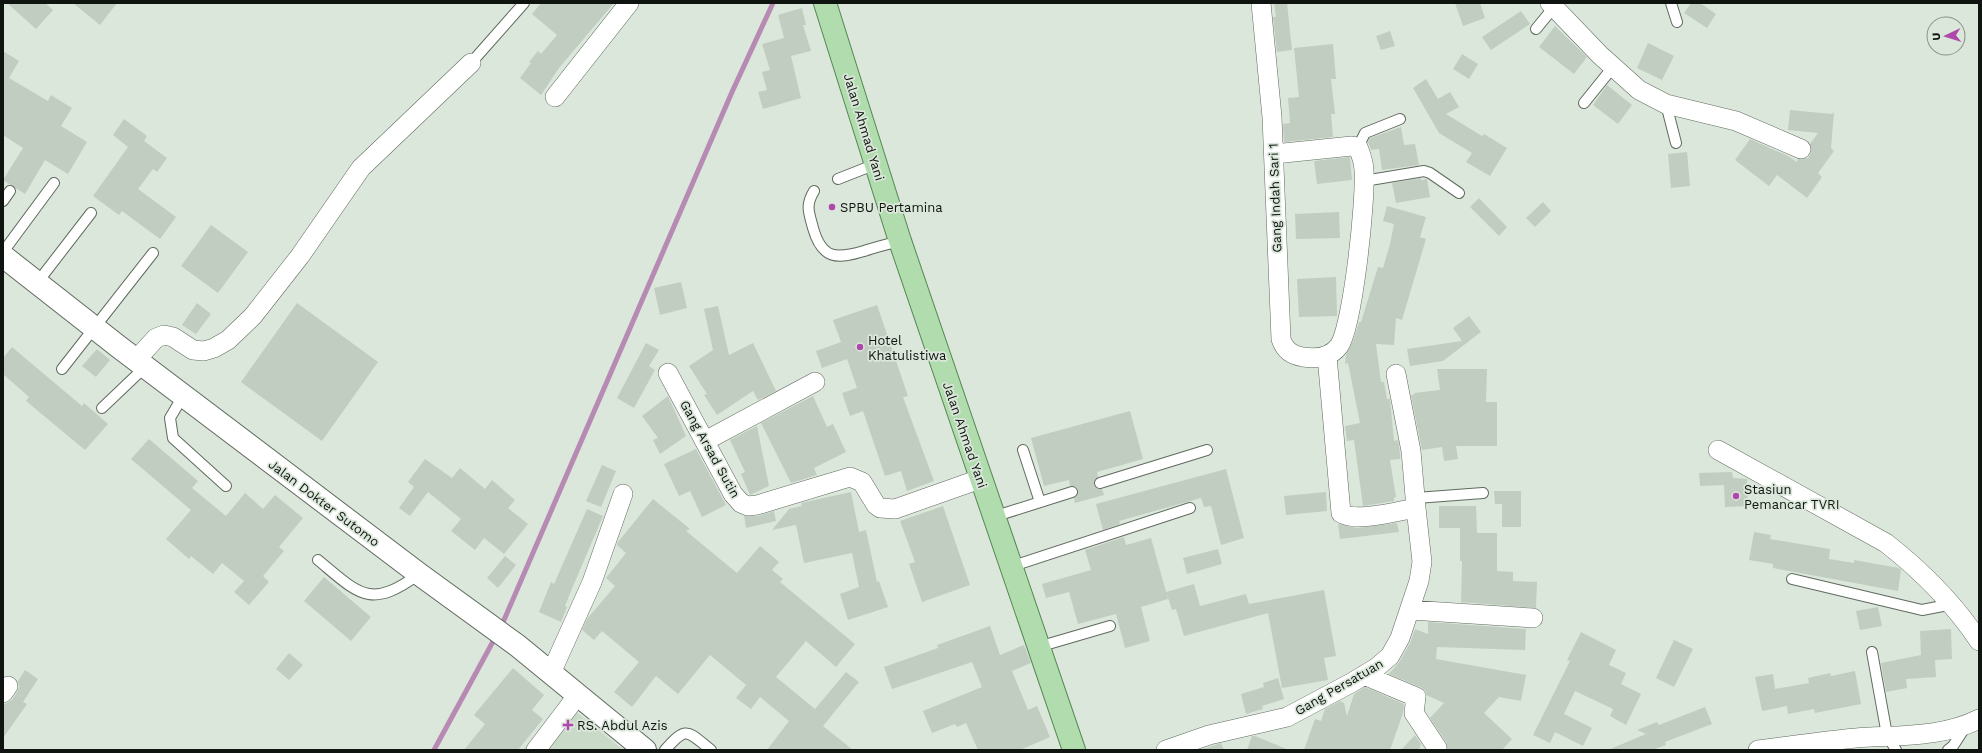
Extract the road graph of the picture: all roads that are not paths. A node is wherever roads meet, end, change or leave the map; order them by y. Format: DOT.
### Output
graph roads {
  1 [pos="524,3"];
  2 [pos="629,3"];
  3 [pos="825,3"];
  4 [pos="1261,3"];
  5 [pos="1671,3"];
  6 [pos="1552,5"];
  7 [pos="1677,22"];
  8 [pos="1536,29"];
  9 [pos="471,62"];
  10 [pos="1613,67"];
  11 [pos="555,97"];
  12 [pos="1584,103"];
  13 [pos="1666,104"];
  14 [pos="1400,119"];
  15 [pos="1676,143"];
  16 [pos="1358,147"];
  17 [pos="1801,149"];
  18 [pos="1274,154"];
  19 [pos="876,164"];
  20 [pos="838,179"];
  21 [pos="1364,182"];
  22 [pos="54,184"];
  23 [pos="814,190"];
  24 [pos="10,191"];
  25 [pos="1459,193"];
  26 [pos="3,201"];
  27 [pos="91,213"];
  28 [pos="900,241"];
  29 [pos="3,252"];
  30 [pos="153,252"];
  31 [pos="3,256"];
  32 [pos="37,284"];
  33 [pos="94,328"];
  34 [pos="1327,356"];
  35 [pos="141,364"];
  36 [pos="62,369"];
  37 [pos="668,373"];
  38 [pos="1396,374"];
  39 [pos="815,382"];
  40 [pos="183,396"];
  41 [pos="102,408"];
  42 [pos="705,441"];
  43 [pos="1023,450"];
  44 [pos="1207,450"];
  45 [pos="1718,450"];
  46 [pos="980,479"];
  47 [pos="1100,483"];
  48 [pos="226,486"];
  49 [pos="1072,492"];
  50 [pos="1483,493"];
  51 [pos="623,494"];
  52 [pos="1040,502"];
  53 [pos="1416,503"];
  54 [pos="1190,508"];
  55 [pos="993,517"];
  56 [pos="318,560"];
  57 [pos="1010,567"];
  58 [pos="419,574"];
  59 [pos="1792,579"];
  60 [pos="1953,604"];
  61 [pos="1410,610"];
  62 [pos="1533,618"];
  63 [pos="1110,626"];
  64 [pos="1979,641"];
  65 [pos="1038,647"];
  66 [pos="1872,652"];
  67 [pos="551,673"];
  68 [pos="1364,675"];
  69 [pos="577,696"];
  70 [pos="1972,723"];
  71 [pos="1892,743"];
  72 [pos="633,744"];
  73 [pos="536,750"];
  74 [pos="664,750"];
  75 [pos="711,750"];
  76 [pos="1074,750"];
  77 [pos="1166,750"];
  78 [pos="1436,750"];
  79 [pos="1758,750"];
  80 [pos="1948,750"];
  1 -- 9 [label="lane"];
  2 -- 11 [label="street"];
  3 -- 19 [label="main road, Jalan Ahmad Yani"];
  4 -- 18 [label="street, Gang Indah Sari 1"];
  5 -- 7 [label="lane"];
  6 -- 8 [label="lane"];
  6 -- 10 [label="street"];
  9 -- 35 [label="street"];
  10 -- 12 [label="lane"];
  10 -- 13 [label="street"];
  13 -- 15 [label="lane"];
  13 -- 17 [label="street"];
  14 -- 16 [label="lane"];
  16 -- 18 [label="street"];
  16 -- 21 [label="street"];
  18 -- 34 [label="street, Gang Indah Sari 1"];
  19 -- 20 [label="lane"];
  19 -- 28 [label="main road, Jalan Ahmad Yani"];
  21 -- 25 [label="lane"];
  21 -- 34 [label="street"];
  22 -- 29 [label="lane"];
  23 -- 28 [label="lane"];
  24 -- 26 [label="lane"];
  27 -- 32 [label="lane"];
  28 -- 46 [label="main road, Jalan Ahmad Yani"];
  30 -- 33 [label="lane"];
  31 -- 32 [label="street, Jalan Dokter Sutomo"];
  32 -- 33 [label="street, Jalan Dokter Sutomo"];
  33 -- 35 [label="street, Jalan Dokter Sutomo"];
  33 -- 36 [label="lane"];
  34 -- 53 [label="street"];
  35 -- 40 [label="street, Jalan Dokter Sutomo"];
  35 -- 41 [label="lane"];
  37 -- 42 [label="street, Gang Arsad Sutin"];
  38 -- 53 [label="street, Gang Persatuan"];
  39 -- 42 [label="street"];
  40 -- 48 [label="lane"];
  40 -- 58 [label="street, Jalan Dokter Sutomo"];
  42 -- 46 [label="street, Gang Arsad Sutin"];
  43 -- 52 [label="lane"];
  44 -- 47 [label="lane"];
  45 -- 60 [label="street"];
  46 -- 55 [label="main road, Jalan Ahmad Yani"];
  49 -- 52 [label="lane"];
  50 -- 53 [label="lane"];
  51 -- 67 [label="street"];
  52 -- 55 [label="lane"];
  53 -- 61 [label="street, Gang Persatuan"];
  54 -- 57 [label="lane"];
  55 -- 57 [label="main road, Jalan Ahmad Yani"];
  56 -- 58 [label="lane"];
  57 -- 65 [label="main road, Jalan Ahmad Yani"];
  58 -- 67 [label="street, Jalan Dokter Sutomo"];
  59 -- 60 [label="lane"];
  60 -- 64 [label="street"];
  61 -- 62 [label="street"];
  61 -- 68 [label="street, Gang Persatuan"];
  63 -- 65 [label="lane"];
  65 -- 76 [label="main road, Jalan Ahmad Yani"];
  66 -- 71 [label="lane"];
  67 -- 69 [label="street, Jalan Dokter Sutomo"];
  68 -- 77 [label="street, Gang Persatuan"];
  68 -- 78 [label="street"];
  69 -- 72 [label="street, Jalan Dokter Sutomo"];
  69 -- 73 [label="street"];
  70 -- 71 [label="street"];
  70 -- 80 [label="lane"];
  71 -- 79 [label="street"];
  74 -- 75 [label="lane"];
}
